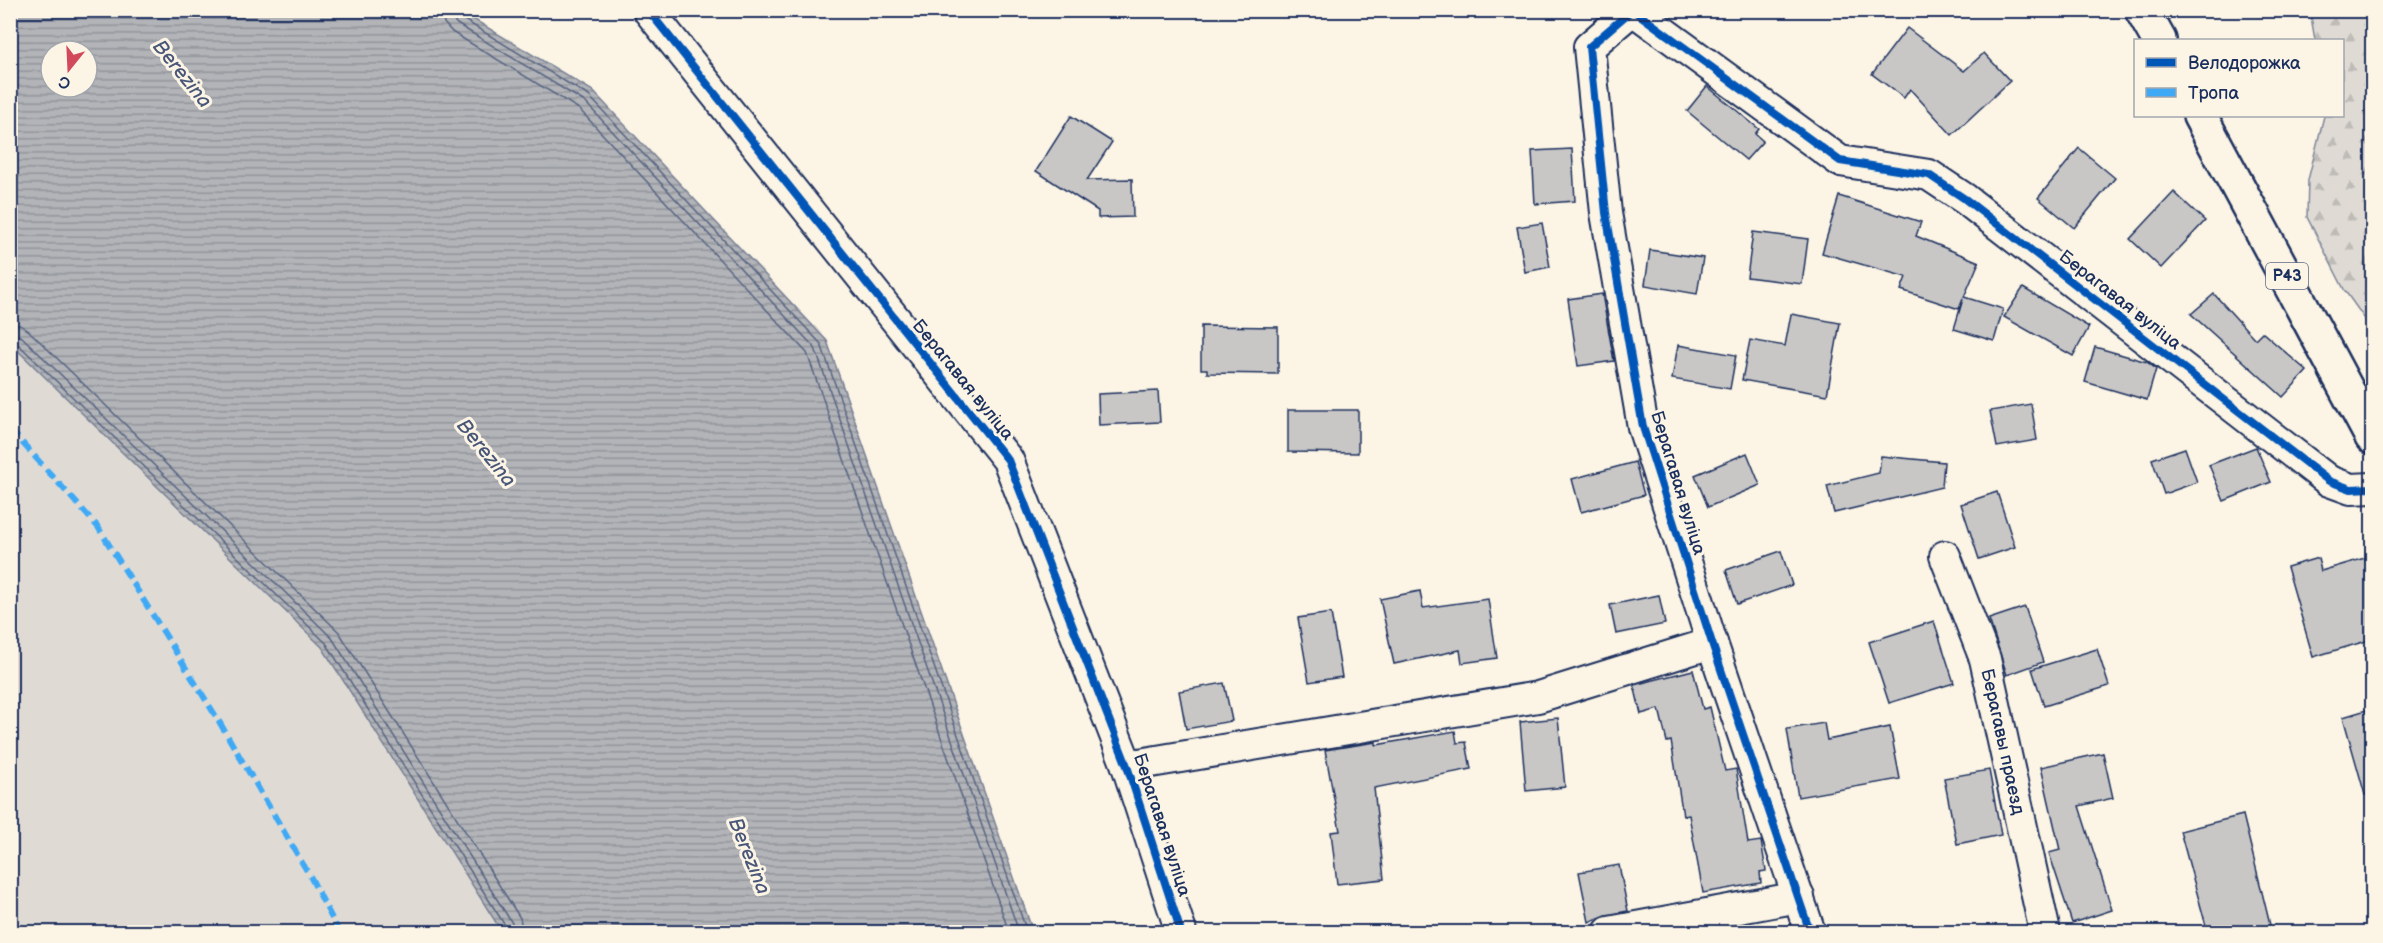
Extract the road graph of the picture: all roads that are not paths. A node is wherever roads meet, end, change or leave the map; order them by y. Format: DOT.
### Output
graph roads {
  1 [pos="648,10"];
  2 [pos="1633,10"];
  3 [pos="2142,10"];
  4 [pos="2158,39"];
  5 [pos="2201,117"];
  6 [pos="2373,437"];
  7 [pos="2373,488"];
  8 [pos="1945,556"];
  9 [pos="1712,643"];
  10 [pos="1127,766"];
  11 [pos="1799,897"];
  12 [pos="1182,933"];
  13 [pos="1609,933"];
  14 [pos="1810,933"];
  15 [pos="2045,933"];
  1 -- 10 [label="street, Берагавая вуліца"];
  2 -- 7 [label="street, Берагавая вуліца"];
  2 -- 9 [label="street, Берагавая вуліца"];
  3 -- 4 [label="main road"];
  5 -- 6 [label="main road, Р43"];
  8 -- 15 [label="street, Берагавы праезд"];
  9 -- 10 [label="street, Берагавая вуліца"];
  9 -- 11 [label="street, Берагавая вуліца"];
  10 -- 12 [label="street, Берагавая вуліца"];
  11 -- 13 [label="street"];
  11 -- 14 [label="street, Берагавая вуліца"];
}
